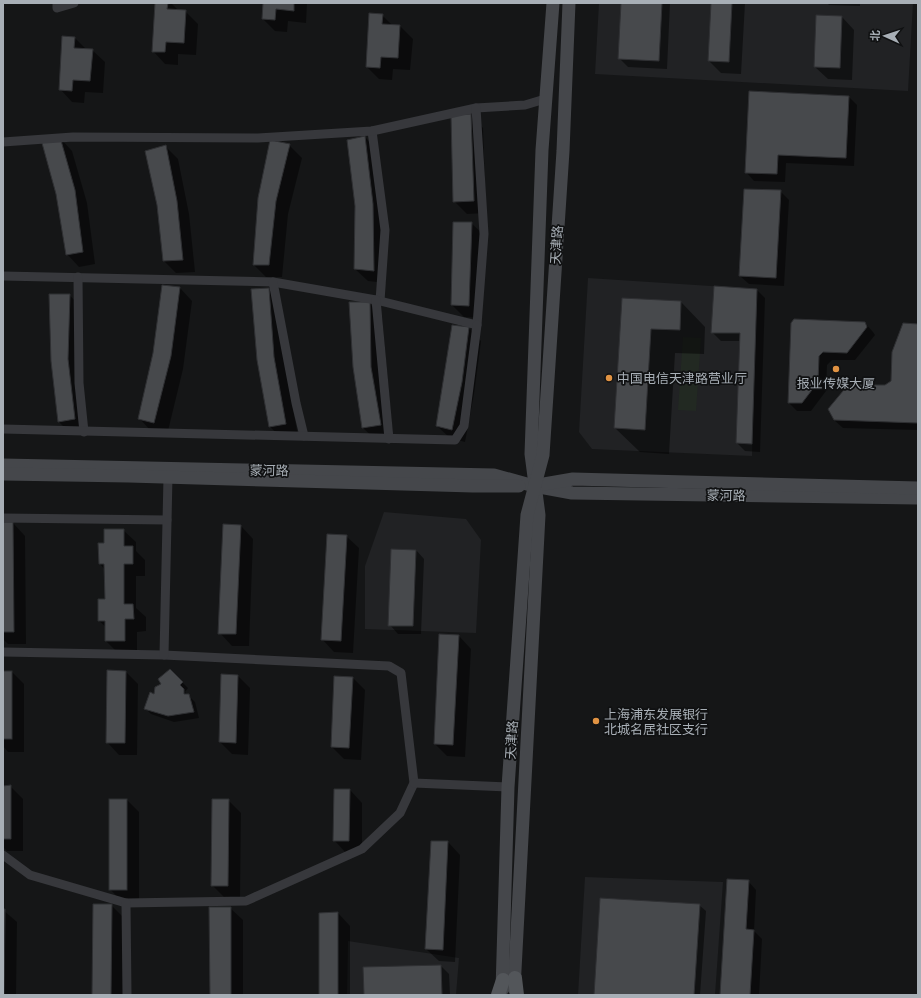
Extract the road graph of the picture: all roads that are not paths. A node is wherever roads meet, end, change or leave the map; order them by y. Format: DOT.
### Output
graph roads {
  1 [pos="57,3"];
  2 [pos="74,3"];
  3 [pos="553,3"];
  4 [pos="569,3"];
  5 [pos="545,99"];
  6 [pos="476,108"];
  7 [pos="372,132"];
  8 [pos="3,142"];
  9 [pos="3,276"];
  10 [pos="78,277"];
  11 [pos="273,282"];
  12 [pos="378,300"];
  13 [pos="477,326"];
  14 [pos="3,429"];
  15 [pos="84,432"];
  16 [pos="304,436"];
  17 [pos="389,439"];
  18 [pos="3,465"];
  19 [pos="3,474"];
  20 [pos="168,477"];
  21 [pos="534,486"];
  22 [pos="918,488"];
  23 [pos="918,498"];
  24 [pos="3,518"];
  25 [pos="167,520"];
  26 [pos="3,652"];
  27 [pos="164,655"];
  28 [pos="414,783"];
  29 [pos="508,787"];
  30 [pos="3,855"];
  31 [pos="126,904"];
  32 [pos="509,979"];
  33 [pos="127,995"];
  34 [pos="498,995"];
  35 [pos="502,995"];
  36 [pos="516,995"];
  1 -- 2 [label="street"];
  3 -- 5 [label="main road, 天津路"];
  4 -- 21 [label="main road, 天津路"];
  5 -- 6 [label="street"];
  5 -- 21 [label="main road, 天津路"];
  6 -- 7 [label="street"];
  6 -- 13 [label="street"];
  7 -- 8 [label="street"];
  7 -- 12 [label="street"];
  9 -- 10 [label="street"];
  10 -- 11 [label="street"];
  10 -- 15 [label="street"];
  11 -- 12 [label="street"];
  11 -- 16 [label="street"];
  12 -- 13 [label="street"];
  12 -- 17 [label="street"];
  13 -- 17 [label="street"];
  14 -- 15 [label="street"];
  15 -- 16 [label="street"];
  16 -- 17 [label="street"];
  18 -- 21 [label="main road, 蒙河路"];
  19 -- 20 [label="main road, 蒙河路"];
  20 -- 21 [label="main road, 蒙河路"];
  20 -- 25 [label="street"];
  21 -- 22 [label="main road, 蒙河路"];
  21 -- 23 [label="main road, 蒙河路"];
  21 -- 29 [label="main road, 天津路"];
  21 -- 32 [label="main road, 天津路"];
  24 -- 25 [label="street"];
  25 -- 27 [label="street"];
  26 -- 27 [label="street"];
  27 -- 28 [label="street"];
  28 -- 29 [label="street"];
  28 -- 31 [label="street"];
  29 -- 32 [label="main road, 天津路"];
  30 -- 31 [label="street"];
  31 -- 33 [label="street"];
  32 -- 34 [label="main road"];
  32 -- 35 [label="main road, 天津路"];
  32 -- 36 [label="main road"];
}
